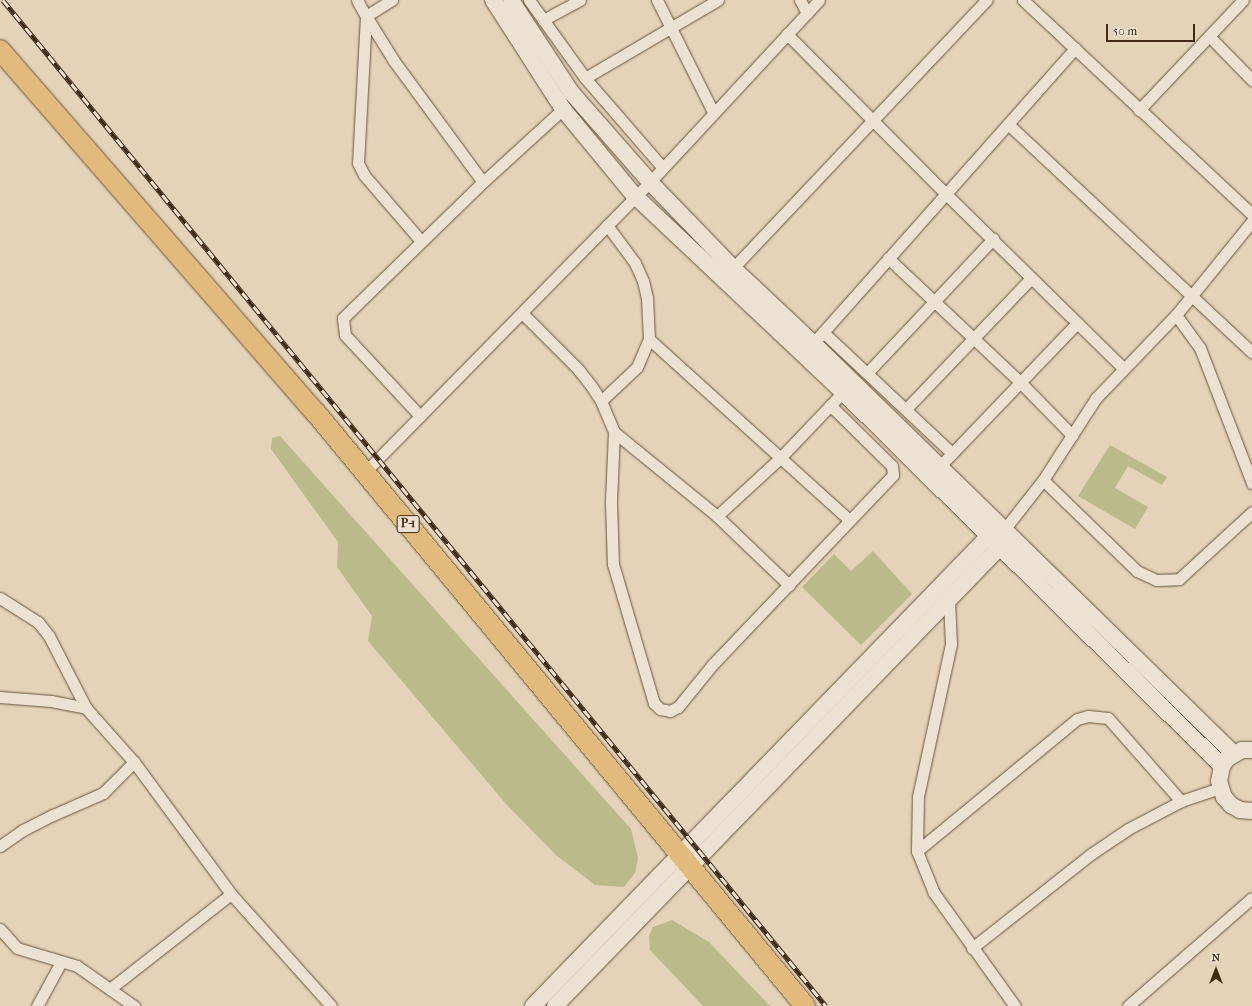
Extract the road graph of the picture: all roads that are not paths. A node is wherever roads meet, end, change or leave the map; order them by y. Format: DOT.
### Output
graph roads {
  1 [pos="357,0"];
  2 [pos="392,0"];
  3 [pos="493,0"];
  4 [pos="511,0"];
  5 [pos="529,0"];
  6 [pos="580,0"];
  7 [pos="656,0"];
  8 [pos="718,0"];
  9 [pos="800,0"];
  10 [pos="819,0"];
  11 [pos="986,0"];
  12 [pos="1023,0"];
  13 [pos="1243,0"];
  14 [pos="807,13"];
  15 [pos="366,16"];
  16 [pos="543,20"];
  17 [pos="670,27"];
  18 [pos="787,34"];
  19 [pos="1208,36"];
  20 [pos="1075,48"];
  21 [pos="0,50"];
  22 [pos="585,78"];
  23 [pos="1252,80"];
  24 [pos="563,109"];
  25 [pos="1139,110"];
  26 [pos="713,112"];
  27 [pos="873,121"];
  28 [pos="1008,124"];
  29 [pos="662,167"];
  30 [pos="483,182"];
  31 [pos="650,182"];
  32 [pos="945,194"];
  33 [pos="634,196"];
  34 [pos="1252,214"];
  35 [pos="1252,221"];
  36 [pos="607,225"];
  37 [pos="993,240"];
  38 [pos="421,241"];
  39 [pos="888,258"];
  40 [pos="733,268"];
  41 [pos="1031,278"];
  42 [pos="1192,296"];
  43 [pos="935,302"];
  44 [pos="522,313"];
  45 [pos="1176,315"];
  46 [pos="1077,323"];
  47 [pos="649,339"];
  48 [pos="974,339"];
  49 [pos="813,343"];
  50 [pos="1252,352"];
  51 [pos="1123,368"];
  52 [pos="868,372"];
  53 [pos="1021,383"];
  54 [pos="843,392"];
  55 [pos="601,401"];
  56 [pos="830,405"];
  57 [pos="906,409"];
  58 [pos="420,416"];
  59 [pos="614,432"];
  60 [pos="1072,435"];
  61 [pos="952,453"];
  62 [pos="780,458"];
  63 [pos="939,467"];
  64 [pos="365,472"];
  65 [pos="1043,480"];
  66 [pos="1252,483"];
  67 [pos="1252,512"];
  68 [pos="717,516"];
  69 [pos="849,520"];
  70 [pos="1004,531"];
  71 [pos="988,537"];
  72 [pos="999,548"];
  73 [pos="789,586"];
  74 [pos="0,598"];
  75 [pos="949,600"];
  76 [pos="0,697"];
  77 [pos="86,708"];
  78 [pos="1252,750"];
  79 [pos="1234,754"];
  80 [pos="134,762"];
  81 [pos="1222,766"];
  82 [pos="1220,788"];
  83 [pos="1181,801"];
  84 [pos="1252,811"];
  85 [pos="0,846"];
  86 [pos="917,850"];
  87 [pos="685,860"];
  88 [pos="231,894"];
  89 [pos="1252,898"];
  90 [pos="0,928"];
  91 [pos="972,948"];
  92 [pos="61,962"];
  93 [pos="111,988"];
  94 [pos="36,1006"];
  95 [pos="134,1006"];
  96 [pos="331,1006"];
  97 [pos="533,1006"];
  98 [pos="555,1006"];
  99 [pos="805,1006"];
  100 [pos="1014,1006"];
  101 [pos="1128,1006"];
  1 -- 15 [label="street"];
  2 -- 15 [label="street"];
  3 -- 24 [label="main road"];
  4 -- 31 [label="main road"];
  5 -- 16 [label="street"];
  6 -- 16 [label="street"];
  7 -- 17 [label="street"];
  8 -- 17 [label="street"];
  9 -- 14 [label="street"];
  10 -- 14 [label="street"];
  11 -- 27 [label="street"];
  12 -- 20 [label="street"];
  13 -- 19 [label="street"];
  14 -- 18 [label="street"];
  15 -- 30 [label="street"];
  15 -- 38 [label="street"];
  16 -- 22 [label="street"];
  17 -- 22 [label="street"];
  17 -- 26 [label="street"];
  18 -- 26 [label="street"];
  18 -- 27 [label="street"];
  19 -- 23 [label="street"];
  19 -- 25 [label="street"];
  20 -- 25 [label="street"];
  20 -- 28 [label="street"];
  21 -- 64 [label="highway, P-1"];
  22 -- 29 [label="street"];
  24 -- 30 [label="street"];
  24 -- 33 [label="main road"];
  25 -- 34 [label="street"];
  26 -- 29 [label="street"];
  27 -- 32 [label="street"];
  27 -- 40 [label="street"];
  28 -- 32 [label="street"];
  28 -- 42 [label="street"];
  29 -- 31 [label="street"];
  30 -- 38 [label="street"];
  31 -- 33 [label="street"];
  31 -- 40 [label="main road"];
  32 -- 37 [label="street"];
  32 -- 39 [label="street"];
  33 -- 36 [label="street"];
  33 -- 49 [label="main road"];
  35 -- 42 [label="street"];
  36 -- 44 [label="street"];
  36 -- 47 [label="street"];
  37 -- 41 [label="street"];
  37 -- 43 [label="street"];
  38 -- 58 [label="street"];
  39 -- 43 [label="street"];
  39 -- 49 [label="street"];
  40 -- 49 [label="main road"];
  41 -- 46 [label="street"];
  41 -- 48 [label="street"];
  42 -- 45 [label="street"];
  42 -- 50 [label="street"];
  43 -- 48 [label="street"];
  43 -- 52 [label="street"];
  44 -- 55 [label="street"];
  44 -- 58 [label="street"];
  45 -- 51 [label="street"];
  45 -- 66 [label="street"];
  46 -- 51 [label="street"];
  46 -- 53 [label="street"];
  47 -- 55 [label="street"];
  47 -- 62 [label="street"];
  48 -- 53 [label="street"];
  48 -- 57 [label="street"];
  49 -- 52 [label="street"];
  49 -- 54 [label="main road"];
  49 -- 63 [label="main road"];
  51 -- 60 [label="street"];
  52 -- 57 [label="street"];
  53 -- 60 [label="street"];
  53 -- 61 [label="street"];
  54 -- 56 [label="street"];
  54 -- 71 [label="main road"];
  55 -- 59 [label="street"];
  56 -- 62 [label="street"];
  56 -- 69 [label="street"];
  57 -- 61 [label="street"];
  58 -- 64 [label="street"];
  59 -- 68 [label="street"];
  59 -- 73 [label="street"];
  60 -- 65 [label="street"];
  61 -- 63 [label="street"];
  62 -- 68 [label="street"];
  62 -- 69 [label="street"];
  63 -- 70 [label="main road"];
  64 -- 87 [label="highway, P-1"];
  65 -- 67 [label="street"];
  65 -- 70 [label="street"];
  68 -- 73 [label="street"];
  69 -- 73 [label="street"];
  70 -- 71 [label="main road"];
  70 -- 72 [label="main road"];
  70 -- 79 [label="main road"];
  71 -- 72 [label="main road"];
  71 -- 87 [label="main road"];
  72 -- 75 [label="main road"];
  72 -- 81 [label="main road"];
  74 -- 77 [label="street"];
  75 -- 86 [label="street"];
  75 -- 87 [label="main road"];
  76 -- 77 [label="street"];
  77 -- 80 [label="street"];
  78 -- 79 [label="main road"];
  79 -- 81 [label="main road"];
  80 -- 85 [label="street"];
  80 -- 88 [label="street"];
  81 -- 82 [label="main road"];
  82 -- 83 [label="street"];
  82 -- 84 [label="main road"];
  83 -- 86 [label="street"];
  83 -- 91 [label="street"];
  86 -- 91 [label="street"];
  87 -- 97 [label="main road"];
  87 -- 98 [label="main road"];
  87 -- 99 [label="highway, P-1"];
  88 -- 93 [label="street"];
  88 -- 96 [label="street"];
  89 -- 101 [label="street"];
  90 -- 92 [label="street"];
  91 -- 100 [label="street"];
  92 -- 93 [label="street"];
  92 -- 94 [label="street"];
  93 -- 95 [label="street"];
}
